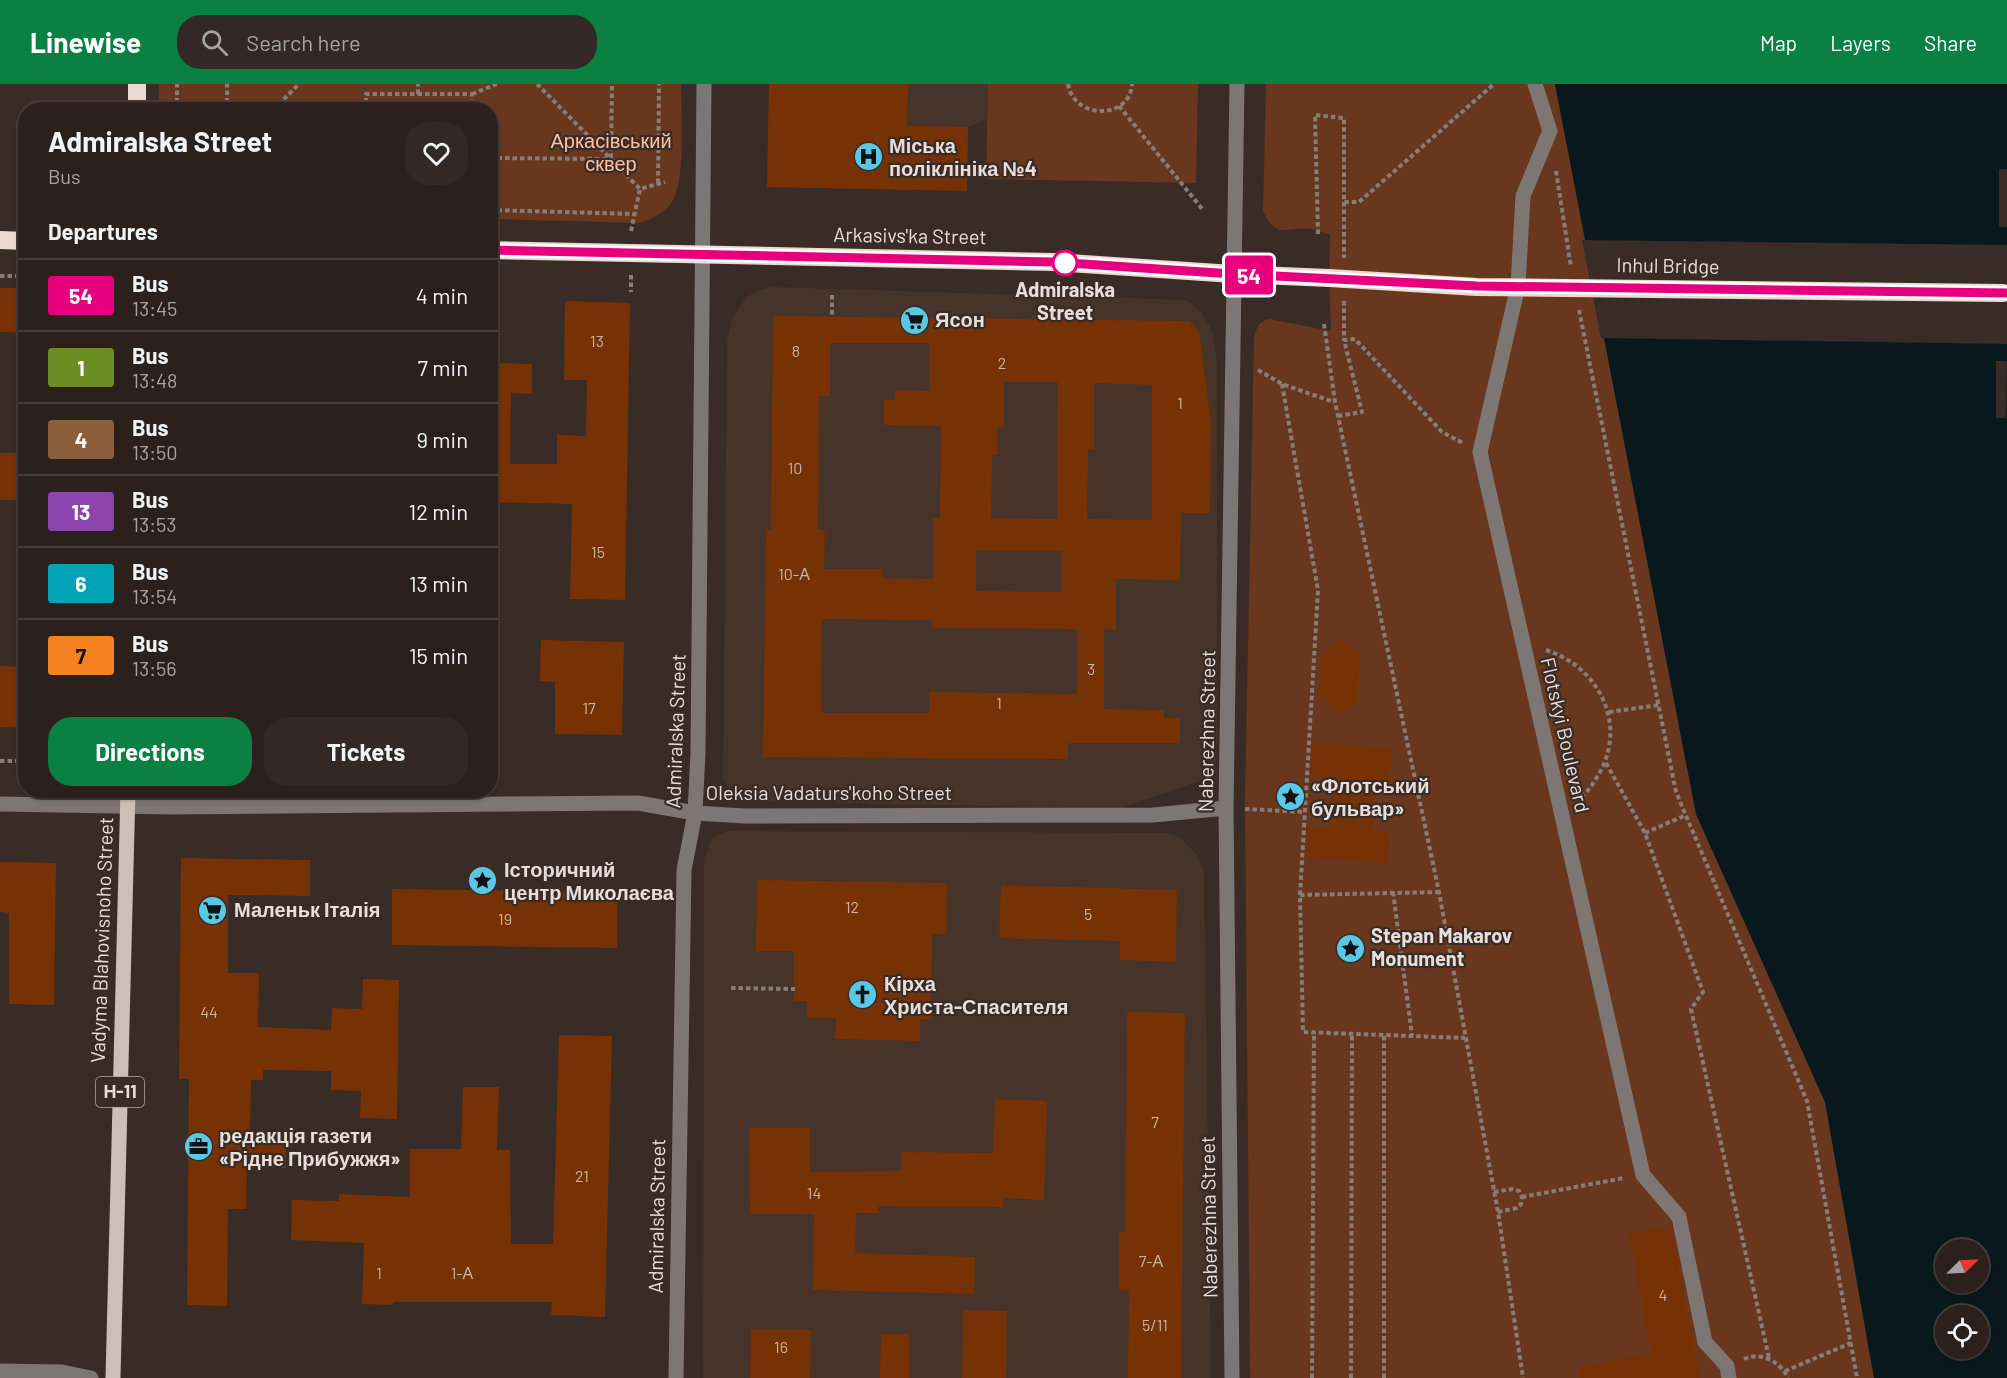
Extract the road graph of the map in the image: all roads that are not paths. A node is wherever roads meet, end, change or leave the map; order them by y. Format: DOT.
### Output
graph roads {
  1 [pos="137,84"];
  2 [pos="704,84"];
  3 [pos="1237,84"];
  4 [pos="1535,84"];
  5 [pos="137,102"];
  6 [pos="0,240"];
  7 [pos="18,241"];
  8 [pos="498,250"];
  9 [pos="704,253"];
  10 [pos="1233,274"];
  11 [pos="1329,278"];
  12 [pos="2007,293"];
  13 [pos="128,798"];
  14 [pos="0,804"];
  15 [pos="1226,808"];
  16 [pos="695,813"];
  17 [pos="0,1371"];
  18 [pos="1728,1372"];
  19 [pos="91,1378"];
  20 [pos="113,1378"];
  21 [pos="676,1378"];
  22 [pos="1232,1378"];
  1 -- 5 [label="highway"];
  2 -- 9 [label="street, Admiralska Street"];
  3 -- 10 [label="street, Naberezhna Street"];
  4 -- 18 [label="street, Flotskyi Boulevard"];
  6 -- 7 [label="highway"];
  8 -- 9 [label="highway, Arkasivs'ka Street"];
  9 -- 10 [label="highway, Arkasivs'ka Street"];
  9 -- 16 [label="street, Admiralska Street"];
  10 -- 11 [label="highway, Arkasivs'ka Street"];
  10 -- 15 [label="street, Naberezhna Street"];
  11 -- 12 [label="highway, Inhul Bridge, bridge"];
  13 -- 14 [label="street, Oleksia Vadaturs'koho Street"];
  13 -- 16 [label="street, Oleksia Vadaturs'koho Street"];
  13 -- 20 [label="main road, Vadyma Blahovisnoho Street / Н-11"];
  15 -- 16 [label="street, Oleksia Vadaturs'koho Street"];
  15 -- 22 [label="street, Naberezhna Street"];
  16 -- 21 [label="street, Admiralska Street"];
  17 -- 19 [label="street"];
}
